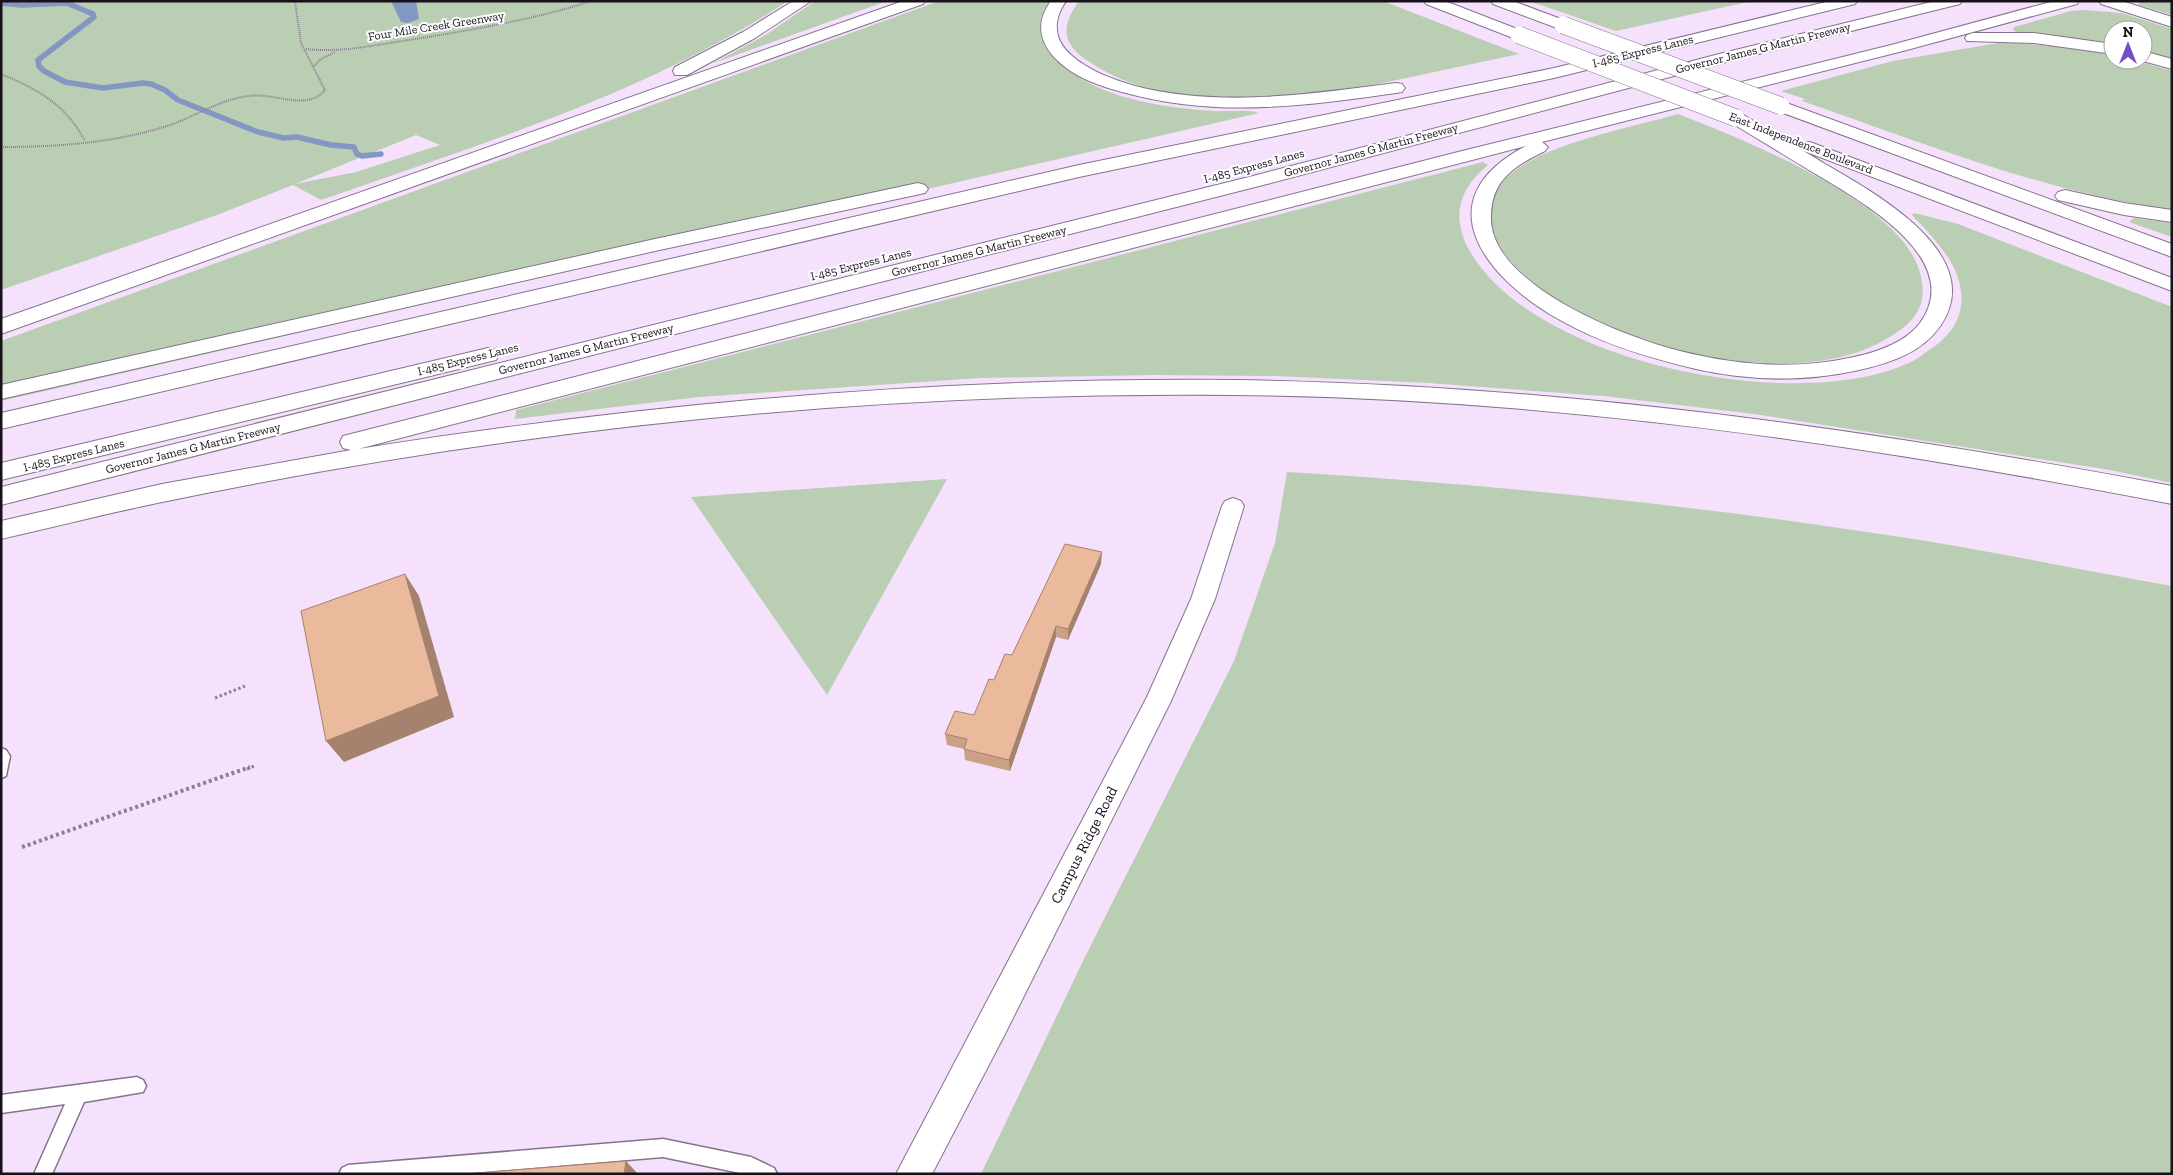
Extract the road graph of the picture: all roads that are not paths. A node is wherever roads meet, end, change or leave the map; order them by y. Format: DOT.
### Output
graph roads {
  1 [pos="804,1"];
  2 [pos="918,1"];
  3 [pos="1059,1"];
  4 [pos="1416,1"];
  5 [pos="1431,1"];
  6 [pos="1498,1"];
  7 [pos="1797,1"];
  8 [pos="1850,1"];
  9 [pos="1893,1"];
  10 [pos="1955,1"];
  11 [pos="2072,1"];
  12 [pos="2106,1"];
  13 [pos="1464,14"];
  14 [pos="2172,22"];
  15 [pos="2103,47"];
  16 [pos="1897,48"];
  17 [pos="1541,58"];
  18 [pos="2153,59"];
  19 [pos="2172,64"];
  20 [pos="1736,118"];
  21 [pos="1588,126"];
  22 [pos="501,151"];
  23 [pos="1922,158"];
  24 [pos="2172,216"];
  25 [pos="2172,251"];
  26 [pos="2172,285"];
  27 [pos="1,327"];
  28 [pos="1,392"];
  29 [pos="1,421"];
  30 [pos="1,472"];
  31 [pos="2172,495"];
  32 [pos="1,496"];
  33 [pos="1233,506"];
  34 [pos="48,520"];
  35 [pos="1,530"];
  36 [pos="1,754"];
  37 [pos="1,772"];
  38 [pos="137,1086"];
  39 [pos="79,1094"];
  40 [pos="1,1104"];
  41 [pos="43,1174"];
  42 [pos="348,1174"];
  43 [pos="768,1174"];
  44 [pos="913,1174"];
  1 -- 22 [label="highway"];
  2 -- 22 [label="highway"];
  3 -- 28 [label="highway"];
  4 -- 13 [label="highway"];
  5 -- 13 [label="highway, East Independence Boulevard"];
  6 -- 23 [label="highway, East Independence Boulevard, bridge"];
  7 -- 17 [label="highway"];
  8 -- 29 [label="highway, I-485 Express Lanes"];
  9 -- 30 [label="highway, I-485 Express Lanes"];
  10 -- 32 [label="highway, Governor James G Martin Freeway"];
  11 -- 16 [label="highway"];
  12 -- 14 [label="highway"];
  13 -- 20 [label="highway, East Independence Boulevard, bridge"];
  15 -- 16 [label="highway"];
  16 -- 21 [label="highway"];
  18 -- 19 [label="highway"];
  20 -- 21 [label="highway"];
  20 -- 26 [label="highway, East Independence Boulevard"];
  21 -- 34 [label="highway"];
  22 -- 27 [label="highway"];
  23 -- 24 [label="highway"];
  23 -- 25 [label="highway, East Independence Boulevard"];
  31 -- 34 [label="highway"];
  33 -- 44 [label="street, Campus Ridge Road"];
  34 -- 35 [label="highway"];
  36 -- 37 [label="lane"];
  38 -- 39 [label="lane"];
  39 -- 40 [label="lane"];
  39 -- 41 [label="lane"];
  42 -- 43 [label="lane"];
}
